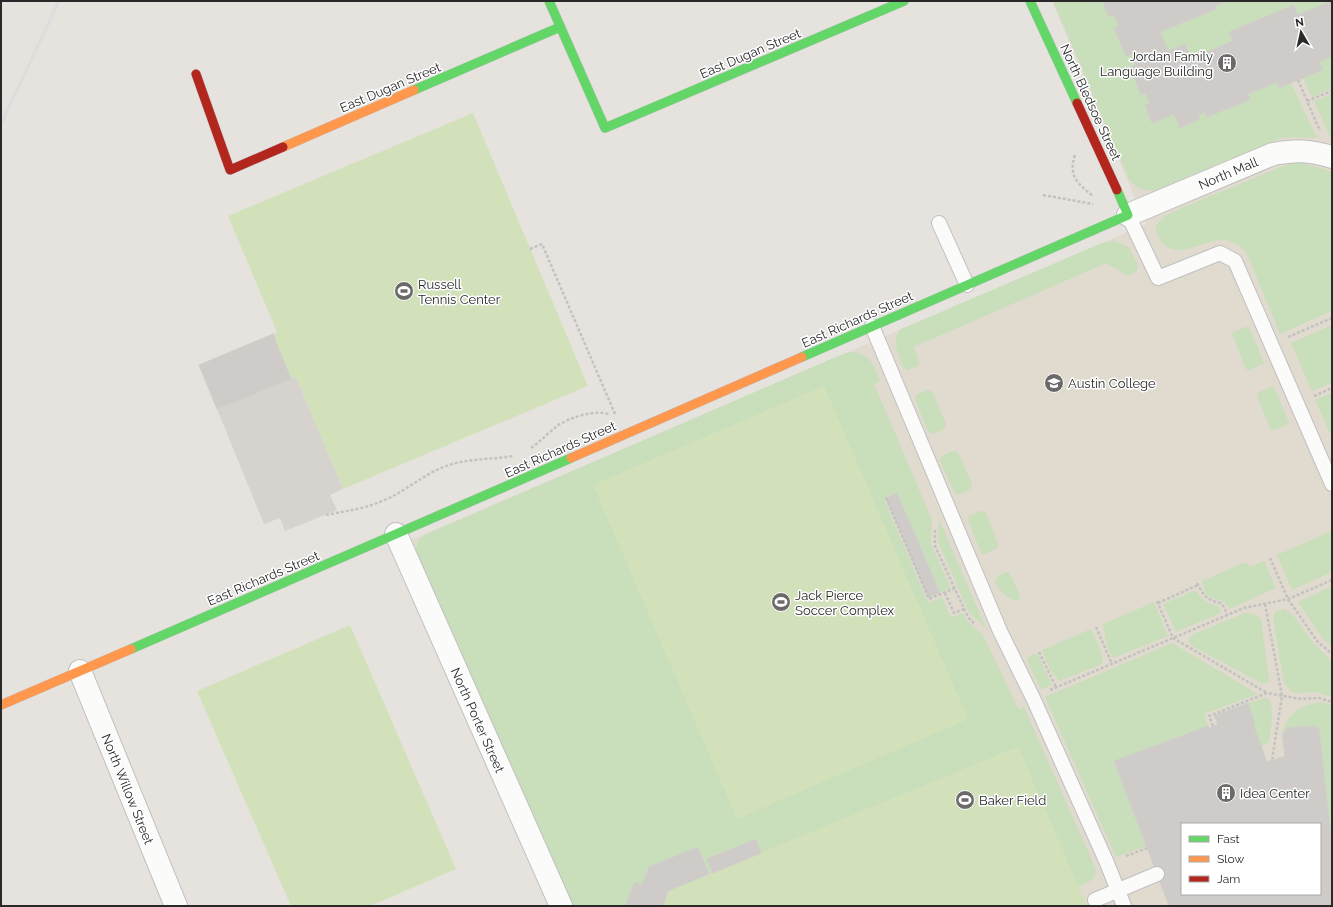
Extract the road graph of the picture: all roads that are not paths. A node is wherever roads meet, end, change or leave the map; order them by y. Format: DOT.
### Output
graph roads {
  1 [pos="549,1"];
  2 [pos="904,1"];
  3 [pos="1030,1"];
  4 [pos="560,27"];
  5 [pos="196,74"];
  6 [pos="1332,157"];
  7 [pos="1128,215"];
  8 [pos="939,223"];
  9 [pos="967,285"];
  10 [pos="872,326"];
  11 [pos="1332,484"];
  12 [pos="396,534"];
  13 [pos="80,671"];
  14 [pos="1,705"];
  15 [pos="1157,874"];
  16 [pos="1118,890"];
  17 [pos="1095,900"];
  18 [pos="176,906"];
  19 [pos="561,906"];
  20 [pos="1124,906"];
  1 -- 4 [label="street"];
  2 -- 4 [label="street, East Dugan Street"];
  3 -- 7 [label="street, North Bledsoe Street"];
  4 -- 5 [label="street, East Dugan Street"];
  6 -- 7 [label="street, North Mall"];
  7 -- 9 [label="street, East Richards Street"];
  7 -- 11 [label="lane"];
  8 -- 9 [label="lane"];
  9 -- 10 [label="street, East Richards Street"];
  10 -- 12 [label="street, East Richards Street"];
  10 -- 16 [label="lane"];
  12 -- 13 [label="street, East Richards Street"];
  12 -- 19 [label="street, North Porter Street"];
  13 -- 14 [label="street, East Richards Street"];
  13 -- 18 [label="street, North Willow Street"];
  15 -- 16 [label="lane"];
  16 -- 17 [label="lane"];
  16 -- 20 [label="lane"];
}
